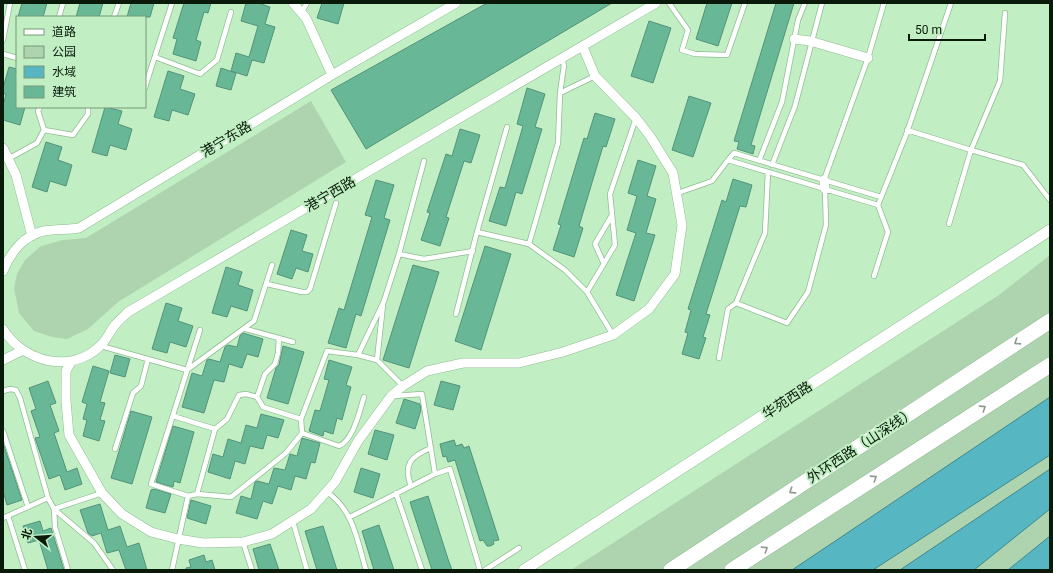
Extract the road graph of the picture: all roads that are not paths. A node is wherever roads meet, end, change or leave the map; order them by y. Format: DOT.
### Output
graph roads {
  1 [pos="10,3"];
  2 [pos="63,3"];
  3 [pos="119,3"];
  4 [pos="172,3"];
  5 [pos="293,3"];
  6 [pos="307,3"];
  7 [pos="456,3"];
  8 [pos="656,3"];
  9 [pos="669,3"];
  10 [pos="745,3"];
  11 [pos="805,3"];
  12 [pos="822,3"];
  13 [pos="884,3"];
  14 [pos="951,3"];
  15 [pos="231,12"];
  16 [pos="301,12"];
  17 [pos="1004,13"];
  18 [pos="59,16"];
  19 [pos="114,16"];
  20 [pos="794,39"];
  21 [pos="3,40"];
  22 [pos="810,41"];
  23 [pos="582,47"];
  24 [pos="3,54"];
  25 [pos="155,57"];
  26 [pos="16,58"];
  27 [pos="868,58"];
  28 [pos="562,59"];
  29 [pos="332,75"];
  30 [pos="595,76"];
  31 [pos="146,80"];
  32 [pos="560,93"];
  33 [pos="40,108"];
  34 [pos="88,108"];
  35 [pos="636,118"];
  36 [pos="507,127"];
  37 [pos="44,130"];
  38 [pos="907,130"];
  39 [pos="3,148"];
  40 [pos="971,150"];
  41 [pos="8,159"];
  42 [pos="728,160"];
  43 [pos="424,161"];
  44 [pos="758,161"];
  45 [pos="772,165"];
  46 [pos="768,172"];
  47 [pos="825,185"];
  48 [pos="678,193"];
  49 [pos="881,197"];
  50 [pos="1050,200"];
  51 [pos="336,203"];
  52 [pos="878,205"];
  53 [pos="612,214"];
  54 [pos="949,224"];
  55 [pos="1050,230"];
  56 [pos="478,232"];
  57 [pos="32,236"];
  58 [pos="529,244"];
  59 [pos="473,251"];
  60 [pos="399,254"];
  61 [pos="604,264"];
  62 [pos="272,266"];
  63 [pos="3,271"];
  64 [pos="874,276"];
  65 [pos="266,284"];
  66 [pos="587,292"];
  67 [pos="384,301"];
  68 [pos="736,303"];
  69 [pos="456,314"];
  70 [pos="1050,321"];
  71 [pos="3,329"];
  72 [pos="246,329"];
  73 [pos="200,330"];
  74 [pos="613,335"];
  75 [pos="279,338"];
  76 [pos="293,342"];
  77 [pos="100,346"];
  78 [pos="23,350"];
  79 [pos="358,355"];
  80 [pos="148,358"];
  81 [pos="719,358"];
  82 [pos="3,360"];
  83 [pos="377,360"];
  84 [pos="71,362"];
  85 [pos="1050,365"];
  86 [pos="187,370"];
  87 [pos="403,386"];
  88 [pos="3,391"];
  89 [pos="391,396"];
  90 [pos="257,397"];
  91 [pos="364,397"];
  92 [pos="173,416"];
  93 [pos="301,419"];
  94 [pos="215,429"];
  95 [pos="3,430"];
  96 [pos="302,433"];
  97 [pos="431,448"];
  98 [pos="115,449"];
  99 [pos="435,474"];
  100 [pos="411,486"];
  101 [pos="327,492"];
  102 [pos="102,493"];
  103 [pos="197,494"];
  104 [pos="396,494"];
  105 [pos="188,496"];
  106 [pos="48,498"];
  107 [pos="28,507"];
  108 [pos="54,509"];
  109 [pos="8,516"];
  110 [pos="350,517"];
  111 [pos="3,518"];
  112 [pos="293,522"];
  113 [pos="178,539"];
  114 [pos="243,542"];
  115 [pos="519,548"];
  116 [pos="25,570"];
  117 [pos="68,570"];
  118 [pos="113,570"];
  119 [pos="172,570"];
  120 [pos="252,570"];
  121 [pos="307,570"];
  122 [pos="366,570"];
  123 [pos="422,570"];
  124 [pos="480,570"];
  125 [pos="485,570"];
  126 [pos="524,570"];
  127 [pos="671,570"];
  128 [pos="732,570"];
  1 -- 21 [label="lane"];
  2 -- 18 [label="lane"];
  3 -- 19 [label="lane"];
  4 -- 25 [label="lane"];
  5 -- 16 [label="street"];
  6 -- 16 [label="lane"];
  7 -- 29 [label="street, 港宁东路"];
  8 -- 23 [label="street, 港宁西路"];
  9 -- 10 [label="lane"];
  11 -- 20 [label="lane"];
  12 -- 22 [label="lane"];
  13 -- 27 [label="lane"];
  14 -- 38 [label="lane"];
  15 -- 25 [label="lane"];
  16 -- 29 [label="street"];
  17 -- 40 [label="lane"];
  20 -- 22 [label="street"];
  20 -- 44 [label="lane"];
  22 -- 27 [label="street"];
  22 -- 45 [label="lane"];
  23 -- 28 [label="street, 港宁西路"];
  23 -- 30 [label="street"];
  24 -- 26 [label="lane"];
  25 -- 31 [label="lane"];
  27 -- 47 [label="lane"];
  28 -- 32 [label="lane"];
  28 -- 77 [label="street, 港宁西路"];
  29 -- 57 [label="street, 港宁东路"];
  30 -- 32 [label="lane"];
  30 -- 35 [label="street"];
  32 -- 58 [label="lane"];
  33 -- 37 [label="lane"];
  34 -- 37 [label="lane"];
  35 -- 48 [label="street"];
  35 -- 53 [label="lane"];
  36 -- 56 [label="lane"];
  37 -- 41 [label="lane"];
  38 -- 40 [label="lane"];
  38 -- 49 [label="lane"];
  39 -- 41 [label="street"];
  40 -- 50 [label="lane"];
  40 -- 54 [label="lane"];
  41 -- 57 [label="street"];
  42 -- 44 [label="lane"];
  42 -- 46 [label="lane"];
  42 -- 48 [label="lane"];
  43 -- 60 [label="lane"];
  44 -- 45 [label="lane"];
  45 -- 47 [label="lane"];
  46 -- 47 [label="lane"];
  46 -- 68 [label="lane"];
  47 -- 49 [label="lane"];
  47 -- 52 [label="lane"];
  47 -- 68 [label="lane"];
  48 -- 74 [label="street"];
  49 -- 52 [label="lane"];
  51 -- 65 [label="lane"];
  52 -- 64 [label="lane"];
  53 -- 61 [label="lane"];
  53 -- 61 [label="lane"];
  55 -- 126 [label="street, 华苑西路"];
  56 -- 58 [label="lane"];
  56 -- 59 [label="lane"];
  57 -- 63 [label="street, 港宁东路"];
  58 -- 66 [label="lane"];
  59 -- 60 [label="lane"];
  59 -- 69 [label="lane"];
  60 -- 67 [label="lane"];
  61 -- 66 [label="lane"];
  62 -- 65 [label="lane"];
  65 -- 72 [label="lane"];
  66 -- 74 [label="lane"];
  67 -- 79 [label="lane"];
  67 -- 83 [label="lane"];
  68 -- 81 [label="lane"];
  70 -- 127 [label="highway, 外环西路（山深线）, one-way"];
  71 -- 78 [label="street, 港宁西路"];
  72 -- 75 [label="lane"];
  72 -- 86 [label="lane"];
  73 -- 86 [label="lane"];
  74 -- 87 [label="street"];
  75 -- 76 [label="lane"];
  75 -- 90 [label="lane"];
  77 -- 80 [label="lane"];
  77 -- 84 [label="street, 港宁西路"];
  78 -- 82 [label="street"];
  78 -- 84 [label="street, 港宁西路"];
  79 -- 83 [label="lane"];
  79 -- 93 [label="lane"];
  80 -- 86 [label="lane"];
  80 -- 98 [label="lane"];
  83 -- 87 [label="lane"];
  84 -- 102 [label="street"];
  128 -- 85 [label="highway, one-way"];
  86 -- 92 [label="lane"];
  87 -- 89 [label="street"];
  88 -- 106 [label="lane"];
  89 -- 97 [label="lane"];
  89 -- 101 [label="street"];
  90 -- 93 [label="lane"];
  90 -- 94 [label="lane"];
  91 -- 96 [label="lane"];
  92 -- 94 [label="lane"];
  92 -- 105 [label="lane"];
  93 -- 96 [label="lane"];
  94 -- 103 [label="lane"];
  95 -- 107 [label="lane"];
  96 -- 103 [label="lane"];
  97 -- 99 [label="lane"];
  97 -- 100 [label="lane"];
  99 -- 100 [label="lane"];
  99 -- 124 [label="lane"];
  100 -- 104 [label="lane"];
  101 -- 110 [label="lane"];
  101 -- 112 [label="street"];
  102 -- 108 [label="lane"];
  102 -- 113 [label="street"];
  103 -- 105 [label="lane"];
  104 -- 110 [label="lane"];
  104 -- 123 [label="lane"];
  105 -- 113 [label="lane"];
  106 -- 107 [label="lane"];
  106 -- 108 [label="lane"];
  107 -- 109 [label="lane"];
  108 -- 117 [label="lane"];
  108 -- 118 [label="lane"];
  109 -- 111 [label="lane"];
  109 -- 116 [label="lane"];
  110 -- 122 [label="lane"];
  112 -- 114 [label="street"];
  112 -- 121 [label="lane"];
  113 -- 114 [label="street"];
  113 -- 119 [label="lane"];
  114 -- 120 [label="lane"];
  115 -- 125 [label="lane"];
}
